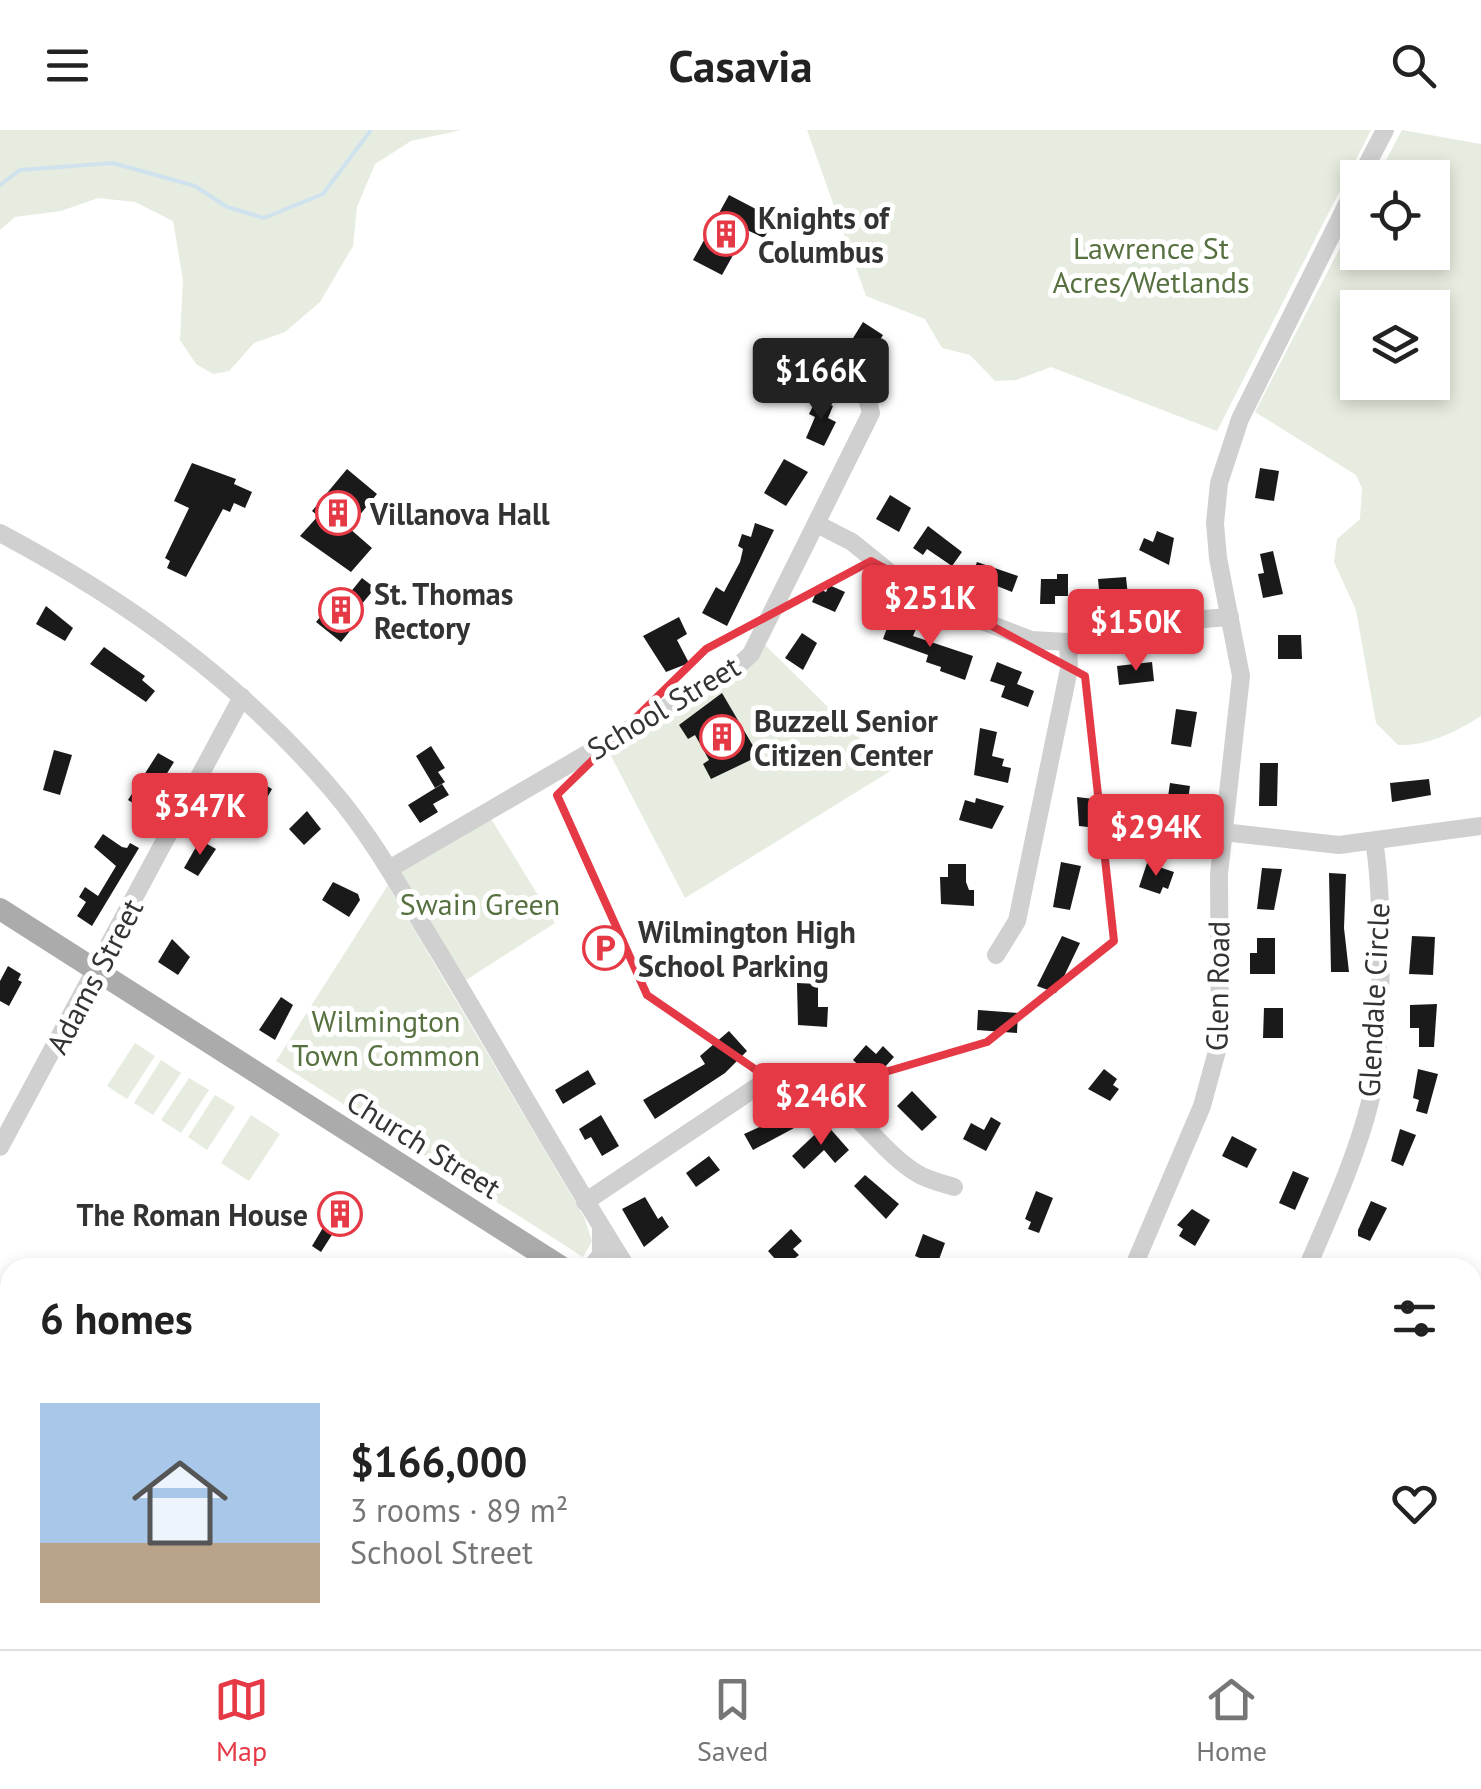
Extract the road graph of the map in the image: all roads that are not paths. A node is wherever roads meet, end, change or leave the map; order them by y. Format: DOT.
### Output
graph roads {
  1 [pos="1385,130"];
  2 [pos="1369,160"];
  3 [pos="1340,218"];
  4 [pos="828,369"];
  5 [pos="817,524"];
  6 [pos="0,533"];
  7 [pos="1230,617"];
  8 [pos="1068,642"];
  9 [pos="242,697"];
  10 [pos="1481,826"];
  11 [pos="1224,832"];
  12 [pos="1374,841"];
  13 [pos="389,869"];
  14 [pos="0,909"];
  15 [pos="996,954"];
  16 [pos="97,971"];
  17 [pos="0,1148"];
  18 [pos="954,1188"];
  19 [pos="586,1202"];
  20 [pos="600,1224"];
  21 [pos="547,1258"];
  22 [pos="596,1258"];
  23 [pos="620,1258"];
  24 [pos="1137,1258"];
  25 [pos="1312,1258"];
  1 -- 2 [label="street, Glen Road"];
  3 -- 7 [label="street, Glen Road"];
  4 -- 5 [label="street, School Street"];
  5 -- 8 [label="street"];
  5 -- 13 [label="street, School Street"];
  6 -- 9 [label="street"];
  7 -- 8 [label="street"];
  7 -- 11 [label="street, Glen Road"];
  8 -- 15 [label="street"];
  9 -- 13 [label="street"];
  9 -- 16 [label="street, Adams Street"];
  10 -- 12 [label="street"];
  11 -- 12 [label="street"];
  11 -- 24 [label="street, Glen Road"];
  12 -- 25 [label="street, Glendale Circle"];
  13 -- 19 [label="street"];
  14 -- 16 [label="main road, Church Street"];
  16 -- 17 [label="street, Adams Street"];
  16 -- 21 [label="main road, Church Street"];
  18 -- 19 [label="street"];
  19 -- 20 [label="street"];
  20 -- 22 [label="street"];
  20 -- 23 [label="street"];
}
